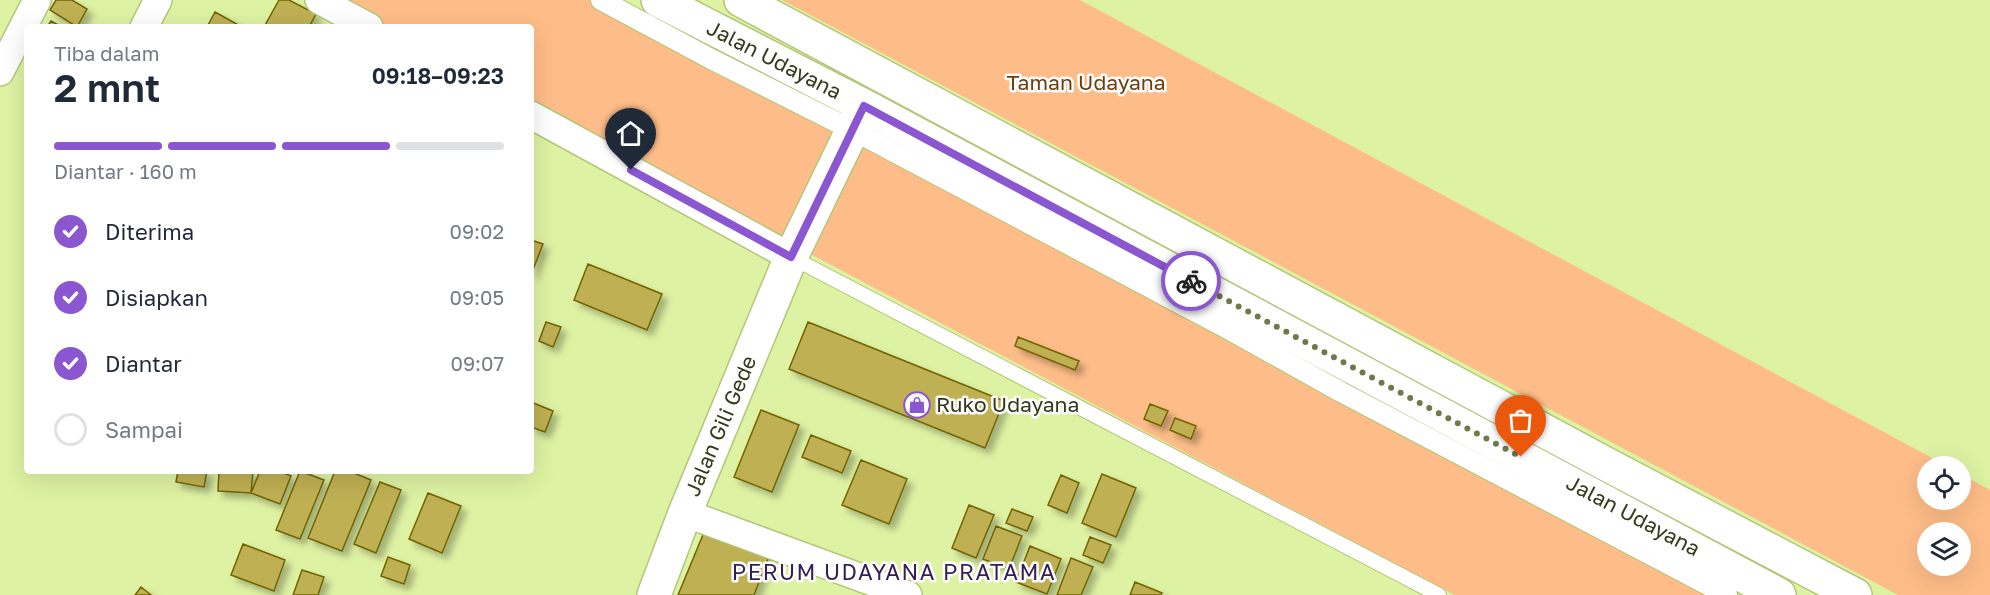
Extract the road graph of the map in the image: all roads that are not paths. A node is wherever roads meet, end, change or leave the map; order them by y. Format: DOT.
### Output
graph roads {
  1 [pos="37,0"];
  2 [pos="158,0"];
  3 [pos="319,0"];
  4 [pos="601,0"];
  5 [pos="658,0"];
  6 [pos="741,0"];
  7 [pos="25,24"];
  8 [pos="146,24"];
  9 [pos="363,24"];
  10 [pos="24,25"];
  11 [pos="0,72"];
  12 [pos="534,117"];
  13 [pos="859,119"];
  14 [pos="791,257"];
  15 [pos="1223,259"];
  16 [pos="1207,290"];
  17 [pos="685,513"];
  18 [pos="654,595"];
  19 [pos="908,595"];
  20 [pos="1439,595"];
  21 [pos="1726,595"];
  22 [pos="1779,595"];
  23 [pos="1855,595"];
  1 -- 7 [label="street"];
  2 -- 8 [label="street"];
  3 -- 9 [label="street"];
  4 -- 13 [label="street"];
  5 -- 13 [label="main road, Jalan Udayana"];
  6 -- 15 [label="main road, Jalan Udayana"];
  10 -- 11 [label="street"];
  12 -- 14 [label="street"];
  13 -- 14 [label="main road, Jalan Gili Gede"];
  13 -- 16 [label="main road, Jalan Udayana"];
  13 -- 21 [label="street"];
  14 -- 17 [label="main road, Jalan Gili Gede"];
  14 -- 20 [label="lane"];
  15 -- 16 [label="main road"];
  15 -- 23 [label="main road, Jalan Udayana"];
  16 -- 22 [label="main road, Jalan Udayana"];
  17 -- 18 [label="main road, Jalan Gili Gede"];
  17 -- 19 [label="street"];
}
